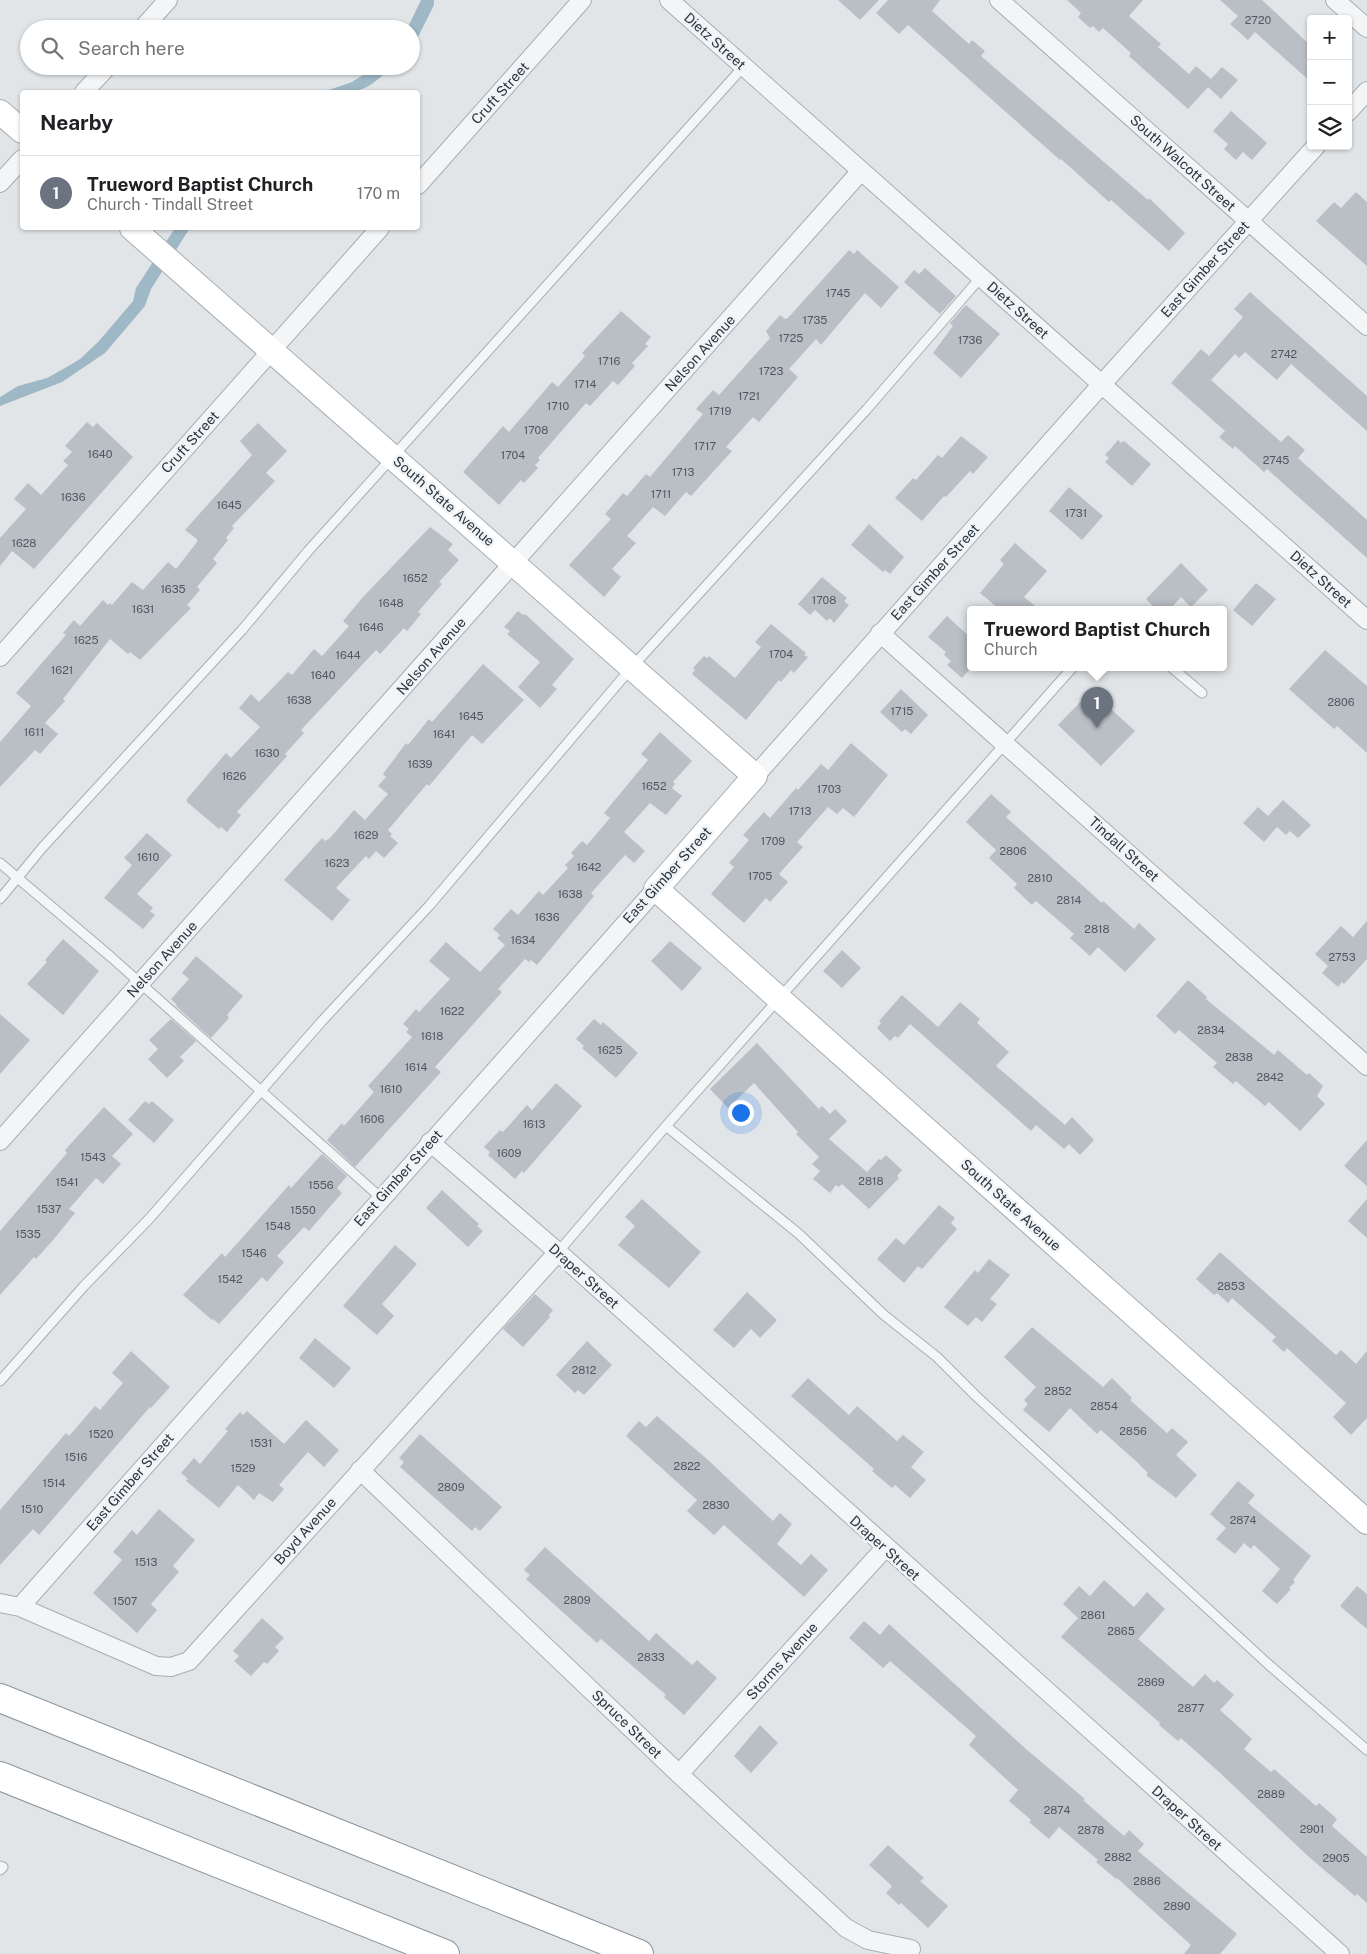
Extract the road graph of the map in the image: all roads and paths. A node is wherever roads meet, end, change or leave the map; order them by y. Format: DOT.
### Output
graph roads {
  1 [pos="168,0"];
  2 [pos="582,0"];
  3 [pos="669,0"];
  4 [pos="999,0"];
  5 [pos="1336,0"];
  6 [pos="150,20"];
  7 [pos="1367,28"];
  8 [pos="744,66"];
  9 [pos="100,75"];
  10 [pos="86,90"];
  11 [pos="1367,91"];
  12 [pos="1352,108"];
  13 [pos="0,112"];
  14 [pos="20,129"];
  15 [pos="1312,150"];
  16 [pos="20,161"];
  17 [pos="862,171"];
  18 [pos="0,183"];
  19 [pos="420,183"];
  20 [pos="1248,220"];
  21 [pos="134,230"];
  22 [pos="378,230"];
  23 [pos="981,277"];
  24 [pos="1367,326"];
  25 [pos="272,349"];
  26 [pos="1102,384"];
  27 [pos="394,457"];
  28 [pos="514,563"];
  29 [pos="1367,620"];
  30 [pos="880,633"];
  31 [pos="0,657"];
  32 [pos="632,667"];
  33 [pos="1069,671"];
  34 [pos="1176,671"];
  35 [pos="1202,693"];
  36 [pos="1005,743"];
  37 [pos="755,776"];
  38 [pos="0,863"];
  39 [pos="18,878"];
  40 [pos="656,889"];
  41 [pos="0,899"];
  42 [pos="140,984"];
  43 [pos="780,999"];
  44 [pos="1367,1066"];
  45 [pos="260,1090"];
  46 [pos="666,1126"];
  47 [pos="0,1141"];
  48 [pos="430,1142"];
  49 [pos="380,1197"];
  50 [pos="558,1252"];
  51 [pos="0,1382"];
  52 [pos="360,1470"];
  53 [pos="1367,1522"];
  54 [pos="885,1548"];
  55 [pos="0,1602"];
  56 [pos="20,1607"];
  57 [pos="0,1698"];
  58 [pos="1367,1750"];
  59 [pos="679,1774"];
  60 [pos="0,1776"];
  61 [pos="0,1866"];
  62 [pos="0,1870"];
  63 [pos="910,1950"];
  64 [pos="444,1954"];
  65 [pos="639,1954"];
  66 [pos="1340,1954"];
  1 -- 6 [label="street"];
  2 -- 19 [label="street, Cruft Street"];
  3 -- 8 [label="street, Dietz Street"];
  4 -- 20 [label="street, South Walcott Street"];
  5 -- 7 [label="street"];
  8 -- 17 [label="street, Dietz Street"];
  8 -- 27 [label="lane"];
  9 -- 10 [label="street"];
  11 -- 12 [label="street"];
  13 -- 14 [label="street"];
  15 -- 20 [label="street, East Gimber Street"];
  16 -- 18 [label="street"];
  17 -- 23 [label="street, Dietz Street"];
  17 -- 28 [label="street, Nelson Avenue"];
  20 -- 24 [label="street, South Walcott Street"];
  20 -- 26 [label="street, East Gimber Street"];
  21 -- 25 [label="street, South State Avenue"];
  22 -- 25 [label="street, Cruft Street"];
  23 -- 26 [label="street, Dietz Street"];
  23 -- 32 [label="lane"];
  25 -- 27 [label="street, South State Avenue"];
  25 -- 31 [label="street, Cruft Street"];
  26 -- 29 [label="street, Dietz Street"];
  26 -- 30 [label="street, East Gimber Street"];
  27 -- 28 [label="street, South State Avenue"];
  27 -- 39 [label="lane"];
  28 -- 32 [label="street, South State Avenue"];
  28 -- 42 [label="street, Nelson Avenue"];
  30 -- 36 [label="street, Tindall Street"];
  30 -- 37 [label="street, East Gimber Street"];
  32 -- 37 [label="street, South State Avenue"];
  32 -- 45 [label="lane"];
  33 -- 36 [label="lane"];
  34 -- 35 [label="lane"];
  36 -- 43 [label="lane"];
  36 -- 44 [label="street, Tindall Street"];
  37 -- 40 [label="street, East Gimber Street"];
  38 -- 39 [label="lane"];
  39 -- 41 [label="lane"];
  39 -- 42 [label="lane"];
  40 -- 43 [label="street, South State Avenue"];
  40 -- 48 [label="street, East Gimber Street"];
  42 -- 45 [label="lane"];
  42 -- 47 [label="street, Nelson Avenue"];
  43 -- 46 [label="lane"];
  43 -- 53 [label="street, South State Avenue"];
  45 -- 49 [label="lane"];
  45 -- 51 [label="lane"];
  46 -- 50 [label="lane"];
  46 -- 58 [label="lane"];
  48 -- 49 [label="street, East Gimber Street"];
  48 -- 50 [label="street, Draper Street"];
  49 -- 56 [label="street, East Gimber Street"];
  50 -- 52 [label="street, Boyd Avenue"];
  50 -- 54 [label="street, Draper Street"];
  52 -- 56 [label="street, Boyd Avenue"];
  52 -- 59 [label="street, Spruce Street"];
  54 -- 59 [label="street, Storms Avenue"];
  54 -- 66 [label="street, Draper Street"];
  55 -- 56 [label="street, Boyd Avenue"];
  57 -- 65 [label="highway"];
  59 -- 63 [label="street, Spruce Street"];
  60 -- 64 [label="highway"];
  61 -- 62 [label="lane"];
}
